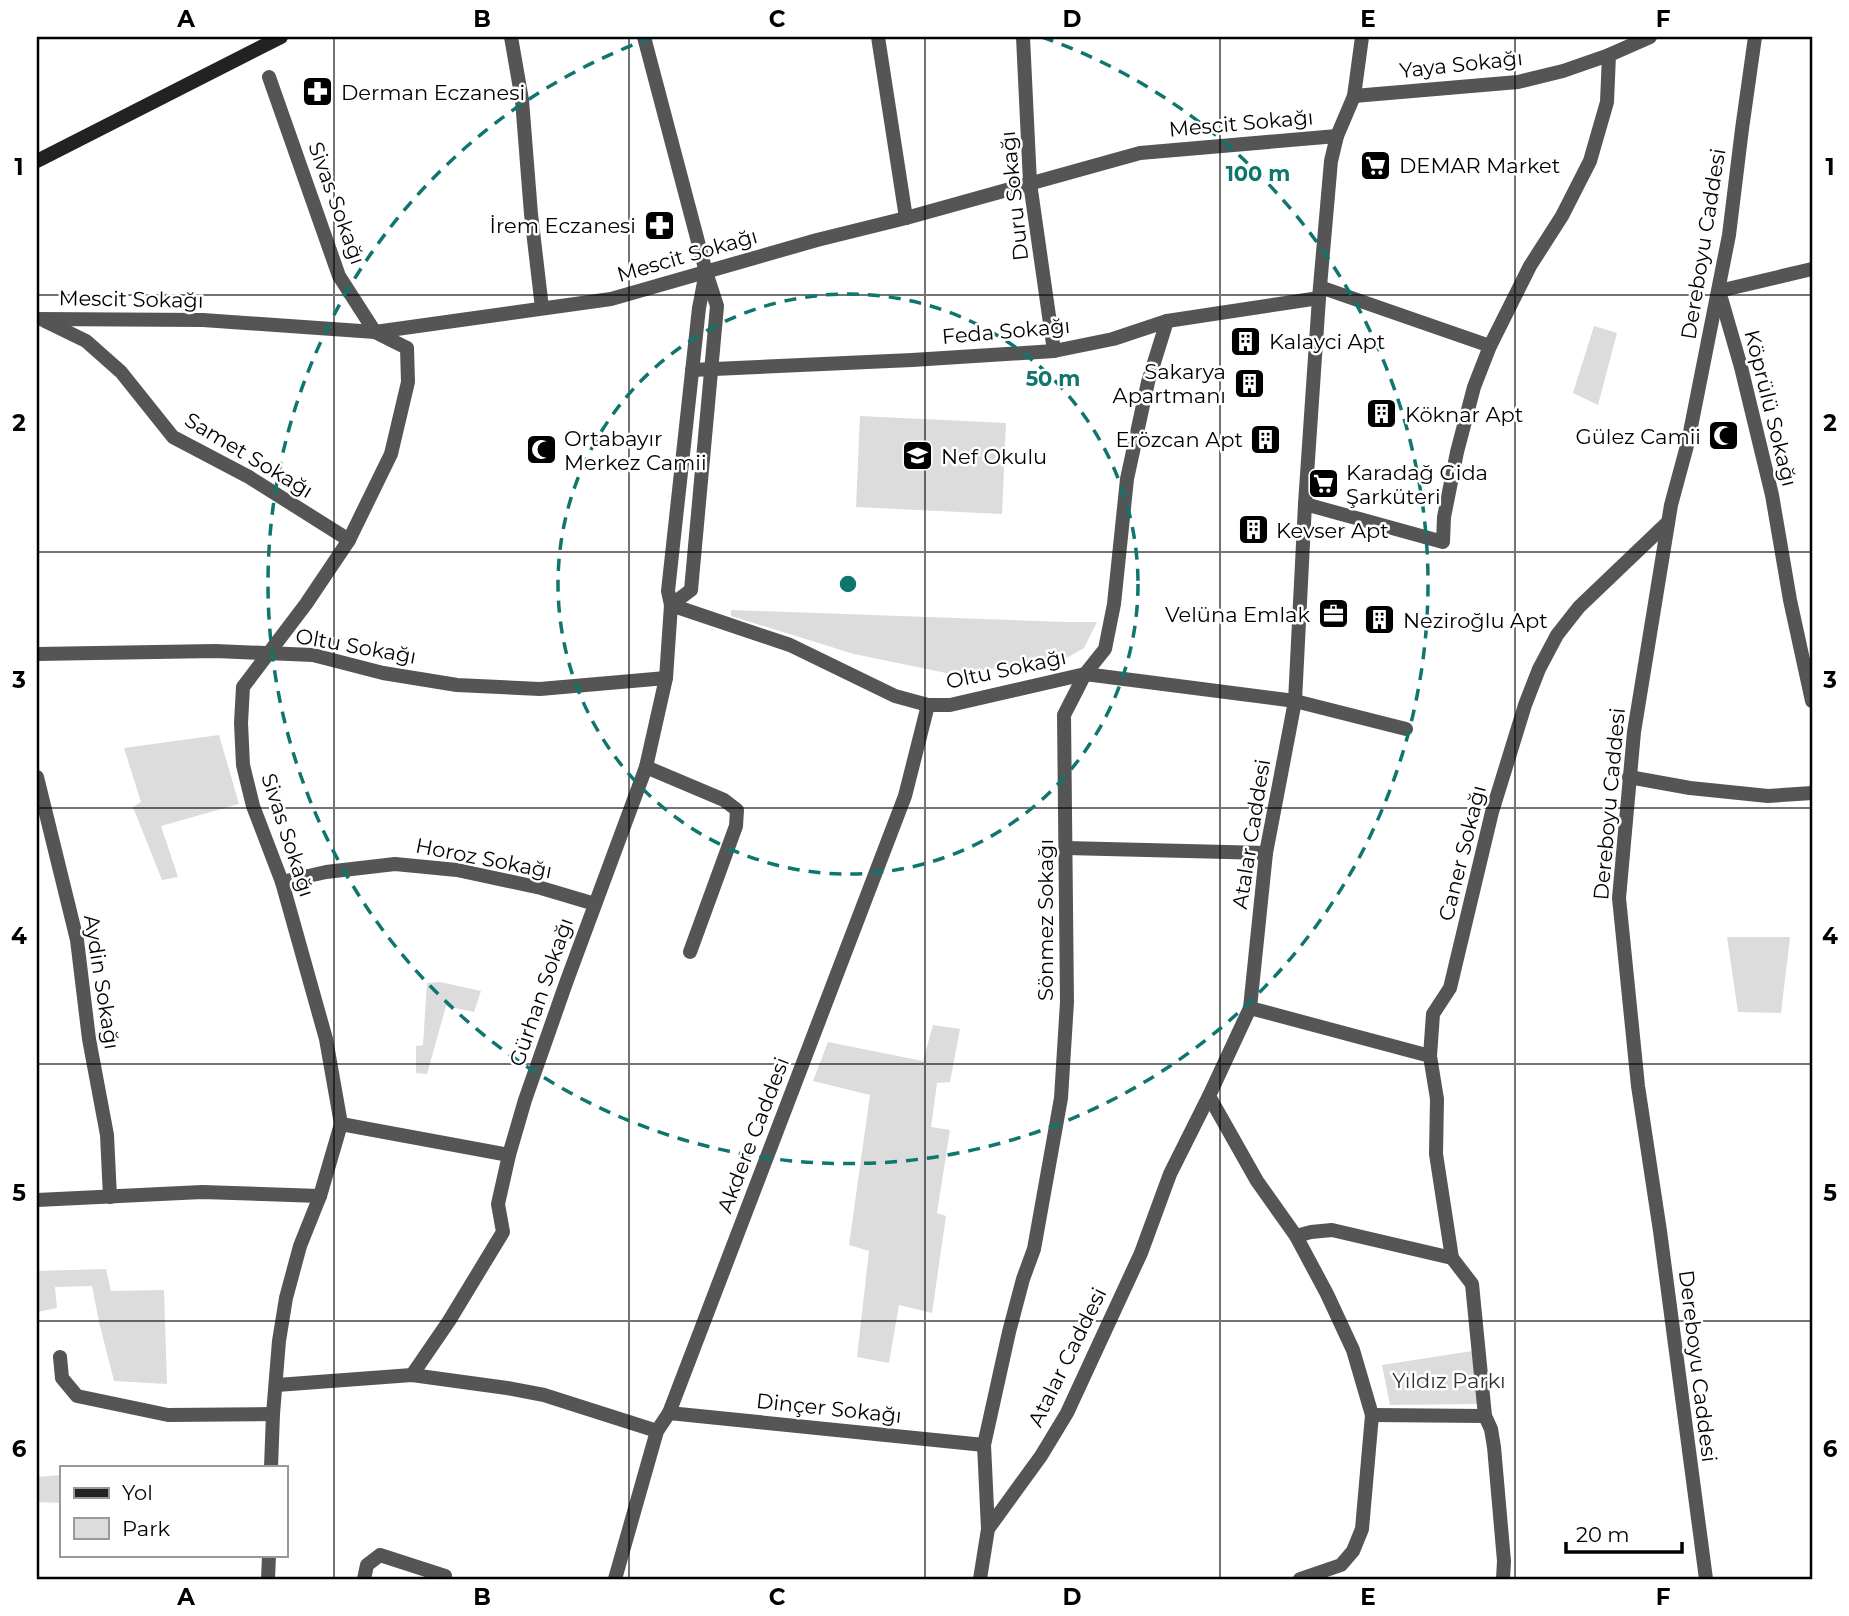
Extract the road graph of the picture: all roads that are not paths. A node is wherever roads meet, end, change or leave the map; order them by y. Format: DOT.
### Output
graph roads {
  1 [pos="281,37"];
  2 [pos="511,37"];
  3 [pos="644,37"];
  4 [pos="878,37"];
  5 [pos="1023,37"];
  6 [pos="1362,37"];
  7 [pos="1650,37"];
  8 [pos="1755,37"];
  9 [pos="1609,55"];
  10 [pos="269,77"];
  11 [pos="1354,96"];
  12 [pos="1337,136"];
  13 [pos="37,162"];
  14 [pos="1030,183"];
  15 [pos="906,218"];
  16 [pos="1812,269"];
  17 [pos="706,272"];
  18 [pos="1719,291"];
  19 [pos="1320,292"];
  20 [pos="542,308"];
  21 [pos="39,319"];
  22 [pos="1167,321"];
  23 [pos="375,332"];
  24 [pos="1490,346"];
  25 [pos="1054,351"];
  26 [pos="692,370"];
  27 [pos="712,370"];
  28 [pos="1305,504"];
  29 [pos="1668,522"];
  30 [pos="349,540"];
  31 [pos="671,605"];
  32 [pos="268,653"];
  33 [pos="37,654"];
  34 [pos="1085,674"];
  35 [pos="666,678"];
  36 [pos="1294,701"];
  37 [pos="1812,701"];
  38 [pos="928,705"];
  39 [pos="1406,729"];
  40 [pos="646,766"];
  41 [pos="37,776"];
  42 [pos="1629,777"];
  43 [pos="1812,793"];
  44 [pos="1066,848"];
  45 [pos="1266,853"];
  46 [pos="282,882"];
  47 [pos="595,904"];
  48 [pos="690,952"];
  49 [pos="1250,1008"];
  50 [pos="1430,1056"];
  51 [pos="1209,1096"];
  52 [pos="341,1124"];
  53 [pos="509,1155"];
  54 [pos="320,1196"];
  55 [pos="110,1197"];
  56 [pos="37,1200"];
  57 [pos="1296,1236"];
  58 [pos="1452,1258"];
  59 [pos="60,1357"];
  60 [pos="412,1375"];
  61 [pos="277,1385"];
  62 [pos="669,1413"];
  63 [pos="273,1414"];
  64 [pos="1373,1415"];
  65 [pos="1485,1416"];
  66 [pos="657,1431"];
  67 [pos="985,1445"];
  68 [pos="271,1466"];
  69 [pos="988,1529"];
  70 [pos="269,1556"];
  71 [pos="268,1579"];
  72 [pos="364,1579"];
  73 [pos="445,1579"];
  74 [pos="615,1579"];
  75 [pos="980,1579"];
  76 [pos="1300,1579"];
  77 [pos="1503,1579"];
  78 [pos="1706,1579"];
  1 -- 13 [label="main road"];
  2 -- 20 [label="street"];
  3 -- 17 [label="street, Gürhan Sokağı"];
  4 -- 15 [label="street"];
  5 -- 14 [label="street, Duru Sokağı"];
  6 -- 11 [label="street, Atalar Caddesi"];
  7 -- 9 [label="street, Yaya Sokağı"];
  8 -- 18 [label="street, Dereboyu Caddesi"];
  9 -- 11 [label="street, Yaya Sokağı"];
  9 -- 24 [label="street"];
  10 -- 23 [label="street, Sivas Sokağı"];
  11 -- 12 [label="street, Atalar Caddesi"];
  12 -- 14 [label="street, Mescit Sokağı"];
  12 -- 19 [label="street, Atalar Caddesi"];
  14 -- 15 [label="street, Mescit Sokağı"];
  14 -- 25 [label="street, Duru Sokağı"];
  15 -- 17 [label="street, Mescit Sokağı"];
  16 -- 18 [label="street"];
  17 -- 20 [label="street, Mescit Sokağı"];
  17 -- 26 [label="street, Gürhan Sokağı"];
  17 -- 27 [label="street, Gürhan Sokağı"];
  18 -- 29 [label="street, Dereboyu Caddesi"];
  18 -- 37 [label="street, Köprülü Sokağı"];
  19 -- 22 [label="street, Feda Sokağı"];
  19 -- 24 [label="street"];
  19 -- 28 [label="street, Atalar Caddesi"];
  20 -- 23 [label="street, Mescit Sokağı"];
  21 -- 23 [label="street, Mescit Sokağı"];
  21 -- 30 [label="street, Samet Sokağı"];
  22 -- 25 [label="street, Feda Sokağı"];
  22 -- 34 [label="street, Sönmez Sokağı"];
  23 -- 30 [label="street, Sivas Sokağı"];
  24 -- 28 [label="street"];
  25 -- 27 [label="street, Feda Sokağı"];
  26 -- 27 [label="street, Feda Sokağı"];
  26 -- 31 [label="street, Gürhan Sokağı"];
  27 -- 31 [label="street, Gürhan Sokağı"];
  28 -- 36 [label="street, Atalar Caddesi"];
  29 -- 42 [label="street, Dereboyu Caddesi"];
  29 -- 50 [label="street, Caner Sokağı"];
  30 -- 32 [label="street, Sivas Sokağı"];
  31 -- 35 [label="street, Gürhan Sokağı"];
  31 -- 38 [label="street, Oltu Sokağı"];
  32 -- 33 [label="street, Oltu Sokağı"];
  32 -- 35 [label="street, Oltu Sokağı"];
  32 -- 46 [label="street, Sivas Sokağı"];
  34 -- 36 [label="street, Oltu Sokağı"];
  34 -- 38 [label="street, Oltu Sokağı"];
  34 -- 44 [label="street, Sönmez Sokağı"];
  35 -- 40 [label="street, Gürhan Sokağı"];
  36 -- 39 [label="street, Oltu Sokağı"];
  36 -- 45 [label="street, Atalar Caddesi"];
  38 -- 62 [label="street, Akdere Caddesi"];
  40 -- 47 [label="street, Gürhan Sokağı"];
  40 -- 48 [label="street"];
  41 -- 55 [label="street, Aydin Sokağı"];
  42 -- 43 [label="street"];
  42 -- 78 [label="street, Dereboyu Caddesi"];
  44 -- 45 [label="street"];
  44 -- 67 [label="street, Sönmez Sokağı"];
  45 -- 49 [label="street, Atalar Caddesi"];
  46 -- 47 [label="street, Horoz Sokağı"];
  46 -- 52 [label="street, Sivas Sokağı"];
  47 -- 53 [label="street, Gürhan Sokağı"];
  49 -- 50 [label="street"];
  49 -- 51 [label="street, Atalar Caddesi"];
  50 -- 58 [label="street, Caner Sokağı"];
  51 -- 57 [label="street"];
  51 -- 69 [label="street, Atalar Caddesi"];
  52 -- 53 [label="street"];
  52 -- 54 [label="street, Sivas Sokağı"];
  53 -- 60 [label="street, Gürhan Sokağı"];
  54 -- 55 [label="street"];
  54 -- 61 [label="street, Sivas Sokağı"];
  55 -- 56 [label="street"];
  57 -- 58 [label="street"];
  57 -- 64 [label="street"];
  58 -- 65 [label="street"];
  59 -- 63 [label="street"];
  60 -- 61 [label="street"];
  60 -- 66 [label="street"];
  61 -- 63 [label="street, Sivas Sokağı"];
  62 -- 66 [label="street, Akdere Caddesi"];
  62 -- 67 [label="street, Dinçer Sokağı"];
  63 -- 68 [label="street, Sivas Sokağı"];
  64 -- 65 [label="street"];
  64 -- 76 [label="street"];
  65 -- 77 [label="street"];
  66 -- 74 [label="street, Akdere Caddesi"];
  67 -- 69 [label="street, Sönmez Sokağı"];
  69 -- 75 [label="street, Atalar Caddesi"];
  70 -- 71 [label="street"];
  72 -- 73 [label="street"];
}
